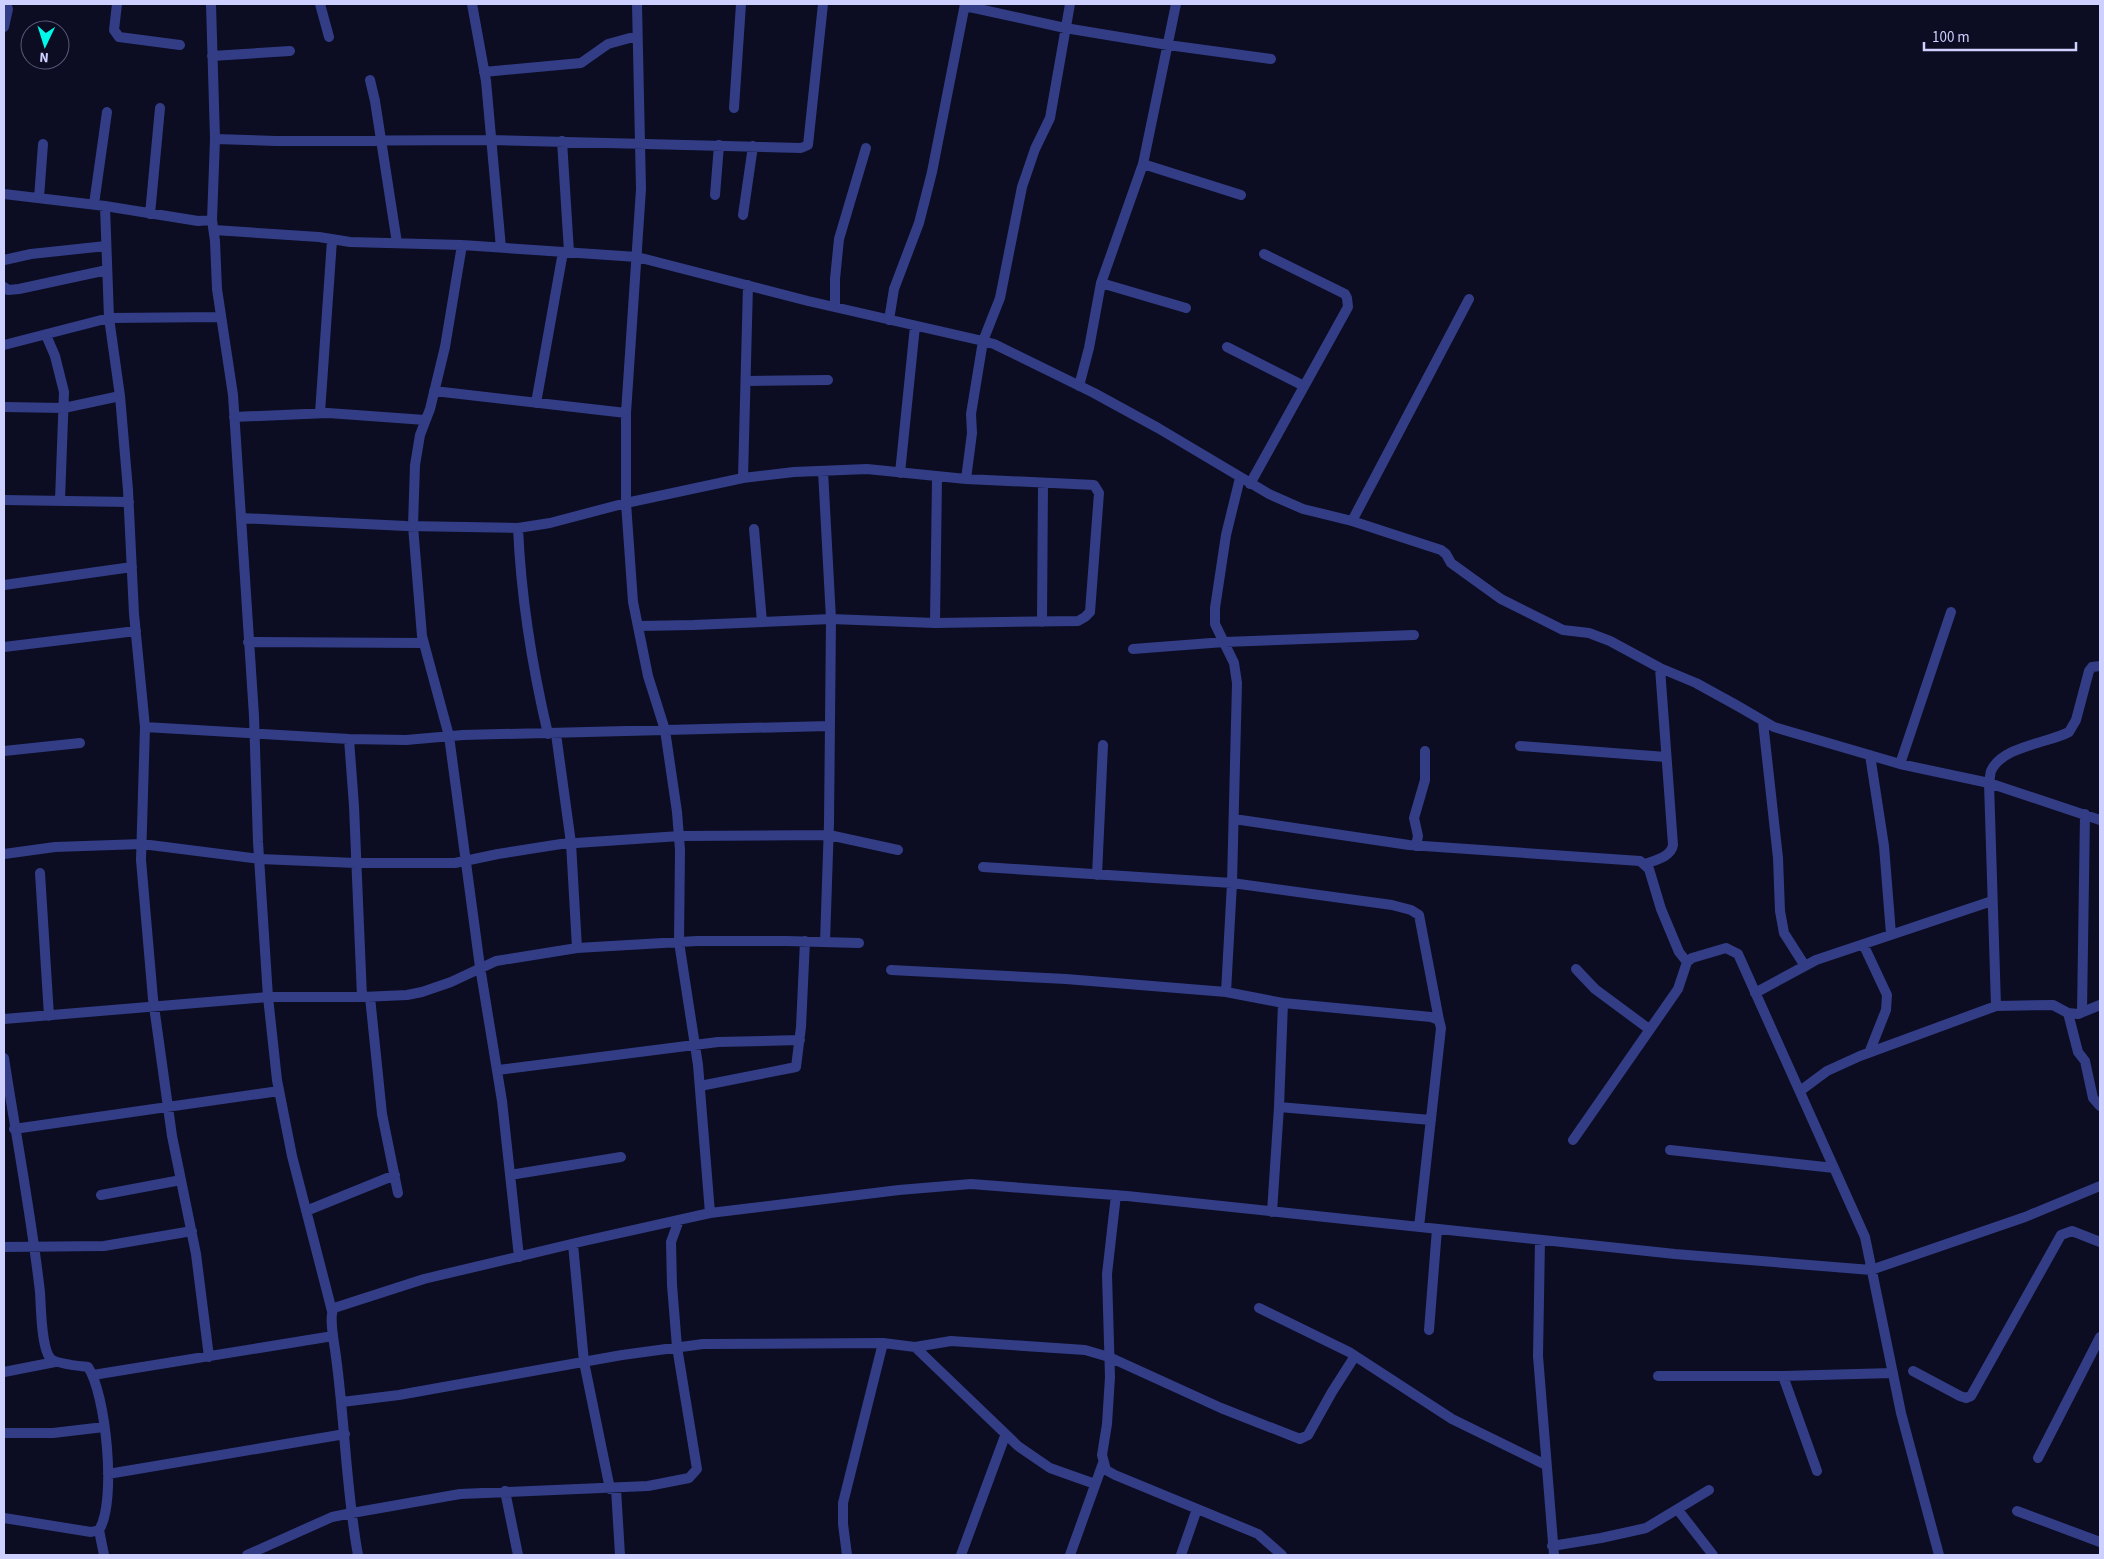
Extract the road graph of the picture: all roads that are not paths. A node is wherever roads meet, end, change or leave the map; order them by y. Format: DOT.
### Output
graph roads {
  1 [pos="6,4"];
  2 [pos="117,4"];
  3 [pos="211,4"];
  4 [pos="320,4"];
  5 [pos="472,4"];
  6 [pos="637,4"];
  7 [pos="742,4"];
  8 [pos="823,4"];
  9 [pos="1070,4"];
  10 [pos="1176,4"];
  11 [pos="965,5"];
  12 [pos="4,27"];
  13 [pos="1065,28"];
  14 [pos="637,36"];
  15 [pos="329,37"];
  16 [pos="180,45"];
  17 [pos="1168,45"];
  18 [pos="290,51"];
  19 [pos="212,56"];
  20 [pos="1271,59"];
  21 [pos="484,72"];
  22 [pos="370,80"];
  23 [pos="160,108"];
  24 [pos="734,108"];
  25 [pos="107,112"];
  26 [pos="215,139"];
  27 [pos="381,140"];
  28 [pos="490,140"];
  29 [pos="562,141"];
  30 [pos="639,142"];
  31 [pos="43,144"];
  32 [pos="719,145"];
  33 [pos="753,146"];
  34 [pos="866,148"];
  35 [pos="1143,164"];
  36 [pos="4,194"];
  37 [pos="715,195"];
  38 [pos="1241,195"];
  39 [pos="39,198"];
  40 [pos="94,204"];
  41 [pos="105,206"];
  42 [pos="150,214"];
  43 [pos="743,215"];
  44 [pos="213,225"];
  45 [pos="332,240"];
  46 [pos="397,243"];
  47 [pos="462,245"];
  48 [pos="106,246"];
  49 [pos="501,248"];
  50 [pos="566,252"];
  51 [pos="1264,254"];
  52 [pos="637,257"];
  53 [pos="4,260"];
  54 [pos="107,270"];
  55 [pos="1101,283"];
  56 [pos="748,285"];
  57 [pos="4,287"];
  58 [pos="1469,299"];
  59 [pos="835,308"];
  60 [pos="1186,308"];
  61 [pos="221,317"];
  62 [pos="109,318"];
  63 [pos="889,320"];
  64 [pos="915,326"];
  65 [pos="46,335"];
  66 [pos="983,341"];
  67 [pos="4,345"];
  68 [pos="1227,347"];
  69 [pos="828,380"];
  70 [pos="746,381"];
  71 [pos="1079,386"];
  72 [pos="1304,386"];
  73 [pos="434,391"];
  74 [pos="120,396"];
  75 [pos="536,403"];
  76 [pos="4,408"];
  77 [pos="64,408"];
  78 [pos="320,413"];
  79 [pos="626,413"];
  80 [pos="234,417"];
  81 [pos="425,420"];
  82 [pos="823,471"];
  83 [pos="900,473"];
  84 [pos="937,477"];
  85 [pos="744,478"];
  86 [pos="1240,478"];
  87 [pos="966,479"];
  88 [pos="1043,483"];
  89 [pos="1250,484"];
  90 [pos="4,500"];
  91 [pos="60,500"];
  92 [pos="129,502"];
  93 [pos="626,503"];
  94 [pos="241,518"];
  95 [pos="1352,521"];
  96 [pos="413,526"];
  97 [pos="518,528"];
  98 [pos="754,529"];
  99 [pos="132,567"];
  100 [pos="4,585"];
  101 [pos="1951,612"];
  102 [pos="831,619"];
  103 [pos="762,622"];
  104 [pos="1042,622"];
  105 [pos="934,623"];
  106 [pos="639,626"];
  107 [pos="136,631"];
  108 [pos="1414,635"];
  109 [pos="248,642"];
  110 [pos="1224,642"];
  111 [pos="424,643"];
  112 [pos="4,647"];
  113 [pos="1133,649"];
  114 [pos="2100,666"];
  115 [pos="1660,668"];
  116 [pos="1763,722"];
  117 [pos="830,726"];
  118 [pos="144,727"];
  119 [pos="665,730"];
  120 [pos="255,732"];
  121 [pos="552,734"];
  122 [pos="450,736"];
  123 [pos="349,739"];
  124 [pos="80,743"];
  125 [pos="1104,745"];
  126 [pos="1520,746"];
  127 [pos="4,751"];
  128 [pos="1425,751"];
  129 [pos="1870,755"];
  130 [pos="1666,758"];
  131 [pos="1900,764"];
  132 [pos="1989,783"];
  133 [pos="2085,814"];
  134 [pos="1234,819"];
  135 [pos="2100,820"];
  136 [pos="828,835"];
  137 [pos="680,836"];
  138 [pos="142,844"];
  139 [pos="571,844"];
  140 [pos="1416,846"];
  141 [pos="898,850"];
  142 [pos="4,854"];
  143 [pos="260,859"];
  144 [pos="464,861"];
  145 [pos="356,863"];
  146 [pos="1645,864"];
  147 [pos="983,867"];
  148 [pos="40,873"];
  149 [pos="1097,875"];
  150 [pos="1232,883"];
  151 [pos="1992,902"];
  152 [pos="1891,934"];
  153 [pos="805,941"];
  154 [pos="680,942"];
  155 [pos="825,942"];
  156 [pos="858,944"];
  157 [pos="1864,946"];
  158 [pos="577,948"];
  159 [pos="1687,962"];
  160 [pos="1805,966"];
  161 [pos="480,967"];
  162 [pos="1576,969"];
  163 [pos="891,970"];
  164 [pos="1226,992"];
  165 [pos="1755,993"];
  166 [pos="268,997"];
  167 [pos="366,997"];
  168 [pos="1283,1003"];
  169 [pos="2100,1005"];
  170 [pos="154,1006"];
  171 [pos="1996,1006"];
  172 [pos="2082,1012"];
  173 [pos="2068,1013"];
  174 [pos="49,1016"];
  175 [pos="4,1019"];
  176 [pos="1439,1020"];
  177 [pos="1649,1029"];
  178 [pos="800,1040"];
  179 [pos="695,1045"];
  180 [pos="1869,1054"];
  181 [pos="4,1058"];
  182 [pos="498,1070"];
  183 [pos="700,1086"];
  184 [pos="279,1091"];
  185 [pos="1800,1091"];
  186 [pos="2100,1106"];
  187 [pos="167,1107"];
  188 [pos="1279,1107"];
  189 [pos="1431,1120"];
  190 [pos="14,1129"];
  191 [pos="1573,1140"];
  192 [pos="1670,1150"];
  193 [pos="621,1157"];
  194 [pos="1834,1168"];
  195 [pos="510,1174"];
  196 [pos="395,1175"];
  197 [pos="181,1180"];
  198 [pos="2100,1186"];
  199 [pos="398,1193"];
  200 [pos="101,1195"];
  201 [pos="1116,1195"];
  202 [pos="306,1211"];
  203 [pos="1272,1212"];
  204 [pos="710,1213"];
  205 [pos="679,1220"];
  206 [pos="1419,1227"];
  207 [pos="1437,1229"];
  208 [pos="192,1231"];
  209 [pos="1540,1240"];
  210 [pos="2100,1242"];
  211 [pos="574,1244"];
  212 [pos="4,1247"];
  213 [pos="35,1248"];
  214 [pos="519,1257"];
  215 [pos="1871,1270"];
  216 [pos="1259,1308"];
  217 [pos="332,1311"];
  218 [pos="1429,1330"];
  219 [pos="333,1336"];
  220 [pos="2100,1337"];
  221 [pos="883,1344"];
  222 [pos="915,1346"];
  223 [pos="676,1347"];
  224 [pos="1355,1356"];
  225 [pos="209,1357"];
  226 [pos="1108,1357"];
  227 [pos="55,1362"];
  228 [pos="584,1362"];
  229 [pos="1913,1371"];
  230 [pos="4,1372"];
  231 [pos="1893,1373"];
  232 [pos="93,1375"];
  233 [pos="1658,1376"];
  234 [pos="1783,1376"];
  235 [pos="342,1402"];
  236 [pos="104,1427"];
  237 [pos="4,1433"];
  238 [pos="345,1434"];
  239 [pos="1005,1436"];
  240 [pos="2038,1458"];
  241 [pos="1104,1463"];
  242 [pos="1546,1465"];
  243 [pos="1817,1471"];
  244 [pos="108,1474"];
  245 [pos="1095,1484"];
  246 [pos="613,1489"];
  247 [pos="1709,1490"];
  248 [pos="505,1491"];
  249 [pos="1197,1509"];
  250 [pos="1678,1510"];
  251 [pos="2017,1511"];
  252 [pos="352,1513"];
  253 [pos="4,1518"];
  254 [pos="99,1530"];
  255 [pos="2100,1542"];
  256 [pos="1553,1550"];
  257 [pos="104,1555"];
  258 [pos="247,1555"];
  259 [pos="358,1555"];
  260 [pos="518,1555"];
  261 [pos="620,1555"];
  262 [pos="847,1555"];
  263 [pos="961,1555"];
  264 [pos="1070,1555"];
  265 [pos="1181,1555"];
  266 [pos="1282,1555"];
  267 [pos="1713,1555"];
  268 [pos="1939,1555"];
  1 -- 12 [label="street"];
  2 -- 16 [label="street"];
  3 -- 19 [label="street"];
  4 -- 15 [label="street"];
  5 -- 21 [label="street"];
  6 -- 14 [label="street"];
  7 -- 24 [label="street"];
  8 -- 33 [label="street"];
  9 -- 13 [label="street"];
  10 -- 17 [label="street"];
  11 -- 13 [label="street"];
  11 -- 63 [label="street"];
  13 -- 17 [label="street"];
  13 -- 66 [label="street"];
  14 -- 21 [label="street"];
  14 -- 30 [label="street"];
  17 -- 20 [label="street"];
  17 -- 35 [label="street"];
  18 -- 19 [label="street"];
  19 -- 26 [label="street"];
  21 -- 28 [label="street"];
  22 -- 27 [label="street"];
  23 -- 42 [label="street"];
  25 -- 40 [label="street"];
  26 -- 27 [label="street"];
  26 -- 44 [label="street"];
  27 -- 28 [label="street"];
  27 -- 46 [label="street"];
  28 -- 29 [label="street"];
  28 -- 49 [label="street"];
  29 -- 30 [label="street"];
  29 -- 50 [label="street"];
  30 -- 32 [label="street"];
  30 -- 52 [label="street"];
  31 -- 39 [label="street"];
  32 -- 33 [label="street"];
  32 -- 37 [label="street"];
  33 -- 43 [label="street"];
  34 -- 59 [label="street"];
  35 -- 38 [label="street"];
  35 -- 55 [label="street"];
  36 -- 39 [label="street"];
  39 -- 40 [label="street"];
  40 -- 41 [label="street"];
  41 -- 42 [label="street"];
  41 -- 48 [label="street"];
  42 -- 44 [label="street"];
  44 -- 45 [label="street"];
  44 -- 61 [label="street"];
  45 -- 46 [label="street"];
  45 -- 78 [label="street"];
  46 -- 47 [label="street"];
  47 -- 49 [label="street"];
  47 -- 73 [label="street"];
  48 -- 53 [label="street"];
  48 -- 54 [label="street"];
  49 -- 50 [label="street"];
  50 -- 52 [label="street"];
  50 -- 75 [label="street"];
  51 -- 72 [label="street"];
  52 -- 56 [label="street"];
  52 -- 79 [label="street"];
  54 -- 57 [label="street"];
  54 -- 62 [label="street"];
  55 -- 60 [label="street"];
  55 -- 71 [label="street"];
  56 -- 59 [label="street"];
  56 -- 70 [label="street"];
  58 -- 95 [label="street"];
  59 -- 63 [label="street"];
  61 -- 62 [label="street"];
  61 -- 80 [label="street"];
  62 -- 65 [label="street"];
  62 -- 74 [label="street"];
  63 -- 64 [label="street"];
  64 -- 66 [label="street"];
  64 -- 83 [label="street"];
  65 -- 67 [label="street"];
  65 -- 77 [label="street"];
  66 -- 71 [label="street"];
  66 -- 87 [label="street"];
  68 -- 72 [label="street"];
  69 -- 70 [label="street"];
  70 -- 85 [label="street"];
  71 -- 86 [label="street"];
  72 -- 89 [label="street"];
  73 -- 75 [label="street"];
  73 -- 81 [label="street"];
  74 -- 77 [label="street"];
  74 -- 92 [label="street"];
  75 -- 79 [label="street"];
  76 -- 77 [label="street"];
  77 -- 91 [label="street"];
  78 -- 80 [label="street"];
  78 -- 81 [label="street"];
  79 -- 93 [label="street"];
  80 -- 94 [label="street"];
  81 -- 96 [label="street"];
  82 -- 83 [label="street"];
  82 -- 85 [label="street"];
  82 -- 102 [label="street"];
  83 -- 84 [label="street"];
  84 -- 87 [label="street"];
  84 -- 105 [label="street"];
  85 -- 93 [label="street"];
  86 -- 89 [label="street"];
  86 -- 110 [label="street"];
  87 -- 88 [label="street"];
  88 -- 104 [label="street"];
  88 -- 104 [label="street"];
  89 -- 95 [label="street"];
  90 -- 91 [label="street"];
  91 -- 92 [label="street"];
  92 -- 99 [label="street"];
  93 -- 97 [label="street"];
  93 -- 106 [label="street"];
  94 -- 96 [label="street"];
  94 -- 109 [label="street"];
  95 -- 115 [label="street"];
  96 -- 97 [label="street"];
  96 -- 111 [label="street"];
  97 -- 121 [label="street"];
  98 -- 103 [label="street"];
  99 -- 100 [label="street"];
  99 -- 107 [label="street"];
  101 -- 131 [label="street"];
  102 -- 103 [label="street"];
  102 -- 105 [label="street"];
  102 -- 117 [label="street"];
  103 -- 106 [label="street"];
  104 -- 105 [label="street"];
  106 -- 119 [label="street"];
  107 -- 112 [label="street"];
  107 -- 118 [label="street"];
  108 -- 110 [label="street"];
  109 -- 111 [label="street"];
  109 -- 120 [label="street"];
  110 -- 113 [label="street"];
  110 -- 134 [label="street"];
  111 -- 122 [label="street"];
  114 -- 132 [label="street"];
  115 -- 116 [label="street"];
  115 -- 130 [label="street"];
  116 -- 129 [label="street"];
  116 -- 160 [label="street"];
  117 -- 119 [label="street"];
  117 -- 136 [label="street"];
  118 -- 120 [label="street"];
  118 -- 138 [label="street"];
  119 -- 121 [label="street"];
  119 -- 137 [label="street"];
  120 -- 123 [label="street"];
  120 -- 143 [label="street"];
  121 -- 122 [label="street"];
  121 -- 139 [label="street"];
  122 -- 123 [label="street"];
  122 -- 144 [label="street"];
  123 -- 145 [label="street"];
  124 -- 127 [label="street"];
  125 -- 149 [label="street"];
  126 -- 130 [label="street"];
  128 -- 140 [label="street"];
  129 -- 131 [label="street"];
  129 -- 152 [label="street"];
  130 -- 146 [label="street"];
  131 -- 132 [label="street"];
  132 -- 133 [label="street"];
  132 -- 151 [label="street"];
  133 -- 135 [label="street"];
  133 -- 172 [label="street"];
  134 -- 140 [label="street"];
  134 -- 150 [label="street"];
  136 -- 137 [label="street"];
  136 -- 141 [label="street"];
  136 -- 155 [label="street"];
  137 -- 139 [label="street"];
  137 -- 154 [label="street"];
  138 -- 142 [label="street"];
  138 -- 143 [label="street"];
  138 -- 170 [label="street"];
  139 -- 144 [label="street"];
  139 -- 158 [label="street"];
  140 -- 146 [label="street"];
  143 -- 145 [label="street"];
  143 -- 166 [label="street"];
  144 -- 145 [label="street"];
  144 -- 161 [label="street"];
  145 -- 167 [label="street"];
  146 -- 159 [label="street"];
  147 -- 149 [label="street"];
  148 -- 174 [label="street"];
  149 -- 150 [label="street"];
  150 -- 164 [label="street"];
  150 -- 176 [label="street"];
  151 -- 152 [label="street"];
  151 -- 171 [label="street"];
  152 -- 157 [label="street"];
  153 -- 154 [label="street"];
  153 -- 155 [label="street"];
  153 -- 178 [label="street"];
  154 -- 158 [label="street"];
  154 -- 179 [label="street"];
  155 -- 156 [label="street"];
  157 -- 160 [label="street"];
  157 -- 180 [label="street"];
  158 -- 161 [label="street"];
  159 -- 165 [label="street"];
  159 -- 177 [label="street"];
  160 -- 165 [label="street"];
  161 -- 167 [label="street"];
  161 -- 182 [label="street"];
  162 -- 177 [label="street"];
  163 -- 164 [label="street"];
  164 -- 168 [label="street"];
  165 -- 185 [label="street"];
  166 -- 167 [label="street"];
  166 -- 170 [label="street"];
  166 -- 184 [label="street"];
  167 -- 196 [label="street"];
  168 -- 176 [label="street"];
  168 -- 188 [label="street"];
  169 -- 172 [label="street"];
  170 -- 174 [label="street"];
  170 -- 187 [label="street"];
  171 -- 173 [label="street"];
  171 -- 180 [label="street"];
  172 -- 173 [label="street"];
  173 -- 186 [label="street"];
  174 -- 175 [label="street"];
  176 -- 189 [label="street"];
  177 -- 191 [label="street"];
  178 -- 179 [label="street"];
  178 -- 183 [label="street"];
  179 -- 182 [label="street"];
  179 -- 183 [label="street"];
  180 -- 185 [label="street"];
  181 -- 190 [label="street"];
  182 -- 195 [label="street"];
  183 -- 204 [label="street"];
  184 -- 187 [label="street"];
  184 -- 202 [label="street"];
  185 -- 194 [label="street"];
  187 -- 190 [label="street"];
  187 -- 197 [label="street"];
  188 -- 189 [label="street"];
  188 -- 203 [label="street"];
  189 -- 206 [label="street"];
  190 -- 213 [label="street"];
  192 -- 194 [label="street"];
  193 -- 195 [label="street"];
  194 -- 215 [label="street"];
  195 -- 214 [label="street"];
  196 -- 199 [label="street"];
  196 -- 202 [label="street"];
  197 -- 200 [label="street"];
  197 -- 208 [label="street"];
  198 -- 215 [label="street"];
  201 -- 203 [label="street"];
  201 -- 204 [label="street"];
  201 -- 226 [label="street"];
  202 -- 217 [label="street"];
  203 -- 206 [label="street"];
  204 -- 205 [label="street"];
  205 -- 211 [label="street"];
  205 -- 223 [label="street"];
  206 -- 207 [label="street"];
  207 -- 209 [label="street"];
  207 -- 218 [label="street"];
  208 -- 213 [label="street"];
  208 -- 225 [label="street"];
  209 -- 215 [label="street"];
  209 -- 242 [label="street"];
  210 -- 229 [label="street"];
  211 -- 214 [label="street"];
  211 -- 228 [label="street"];
  212 -- 213 [label="street"];
  213 -- 227 [label="street"];
  214 -- 217 [label="street"];
  215 -- 231 [label="street"];
  216 -- 224 [label="street"];
  217 -- 219 [label="street"];
  219 -- 225 [label="street"];
  219 -- 235 [label="street"];
  220 -- 240 [label="street"];
  221 -- 222 [label="street"];
  221 -- 223 [label="street"];
  221 -- 262 [label="street"];
  222 -- 226 [label="street"];
  222 -- 239 [label="street"];
  223 -- 228 [label="street"];
  223 -- 246 [label="street"];
  224 -- 226 [label="street"];
  224 -- 242 [label="street"];
  225 -- 232 [label="street"];
  226 -- 241 [label="street"];
  227 -- 230 [label="street"];
  227 -- 232 [label="street"];
  228 -- 235 [label="street"];
  228 -- 246 [label="street"];
  231 -- 234 [label="street"];
  231 -- 268 [label="street"];
  232 -- 236 [label="street"];
  233 -- 234 [label="street"];
  234 -- 243 [label="street"];
  235 -- 238 [label="street"];
  236 -- 237 [label="street"];
  236 -- 244 [label="street"];
  238 -- 244 [label="street"];
  238 -- 252 [label="street"];
  239 -- 245 [label="street"];
  239 -- 263 [label="street"];
  241 -- 245 [label="street"];
  241 -- 249 [label="street"];
  242 -- 256 [label="street"];
  244 -- 254 [label="street"];
  245 -- 264 [label="street"];
  246 -- 248 [label="street"];
  246 -- 261 [label="street"];
  247 -- 250 [label="street"];
  248 -- 252 [label="street"];
  248 -- 260 [label="street"];
  249 -- 265 [label="street"];
  249 -- 266 [label="street"];
  250 -- 256 [label="street"];
  250 -- 267 [label="street"];
  251 -- 255 [label="street"];
  252 -- 258 [label="street"];
  252 -- 259 [label="street"];
  253 -- 254 [label="street"];
  254 -- 257 [label="street"];
}
